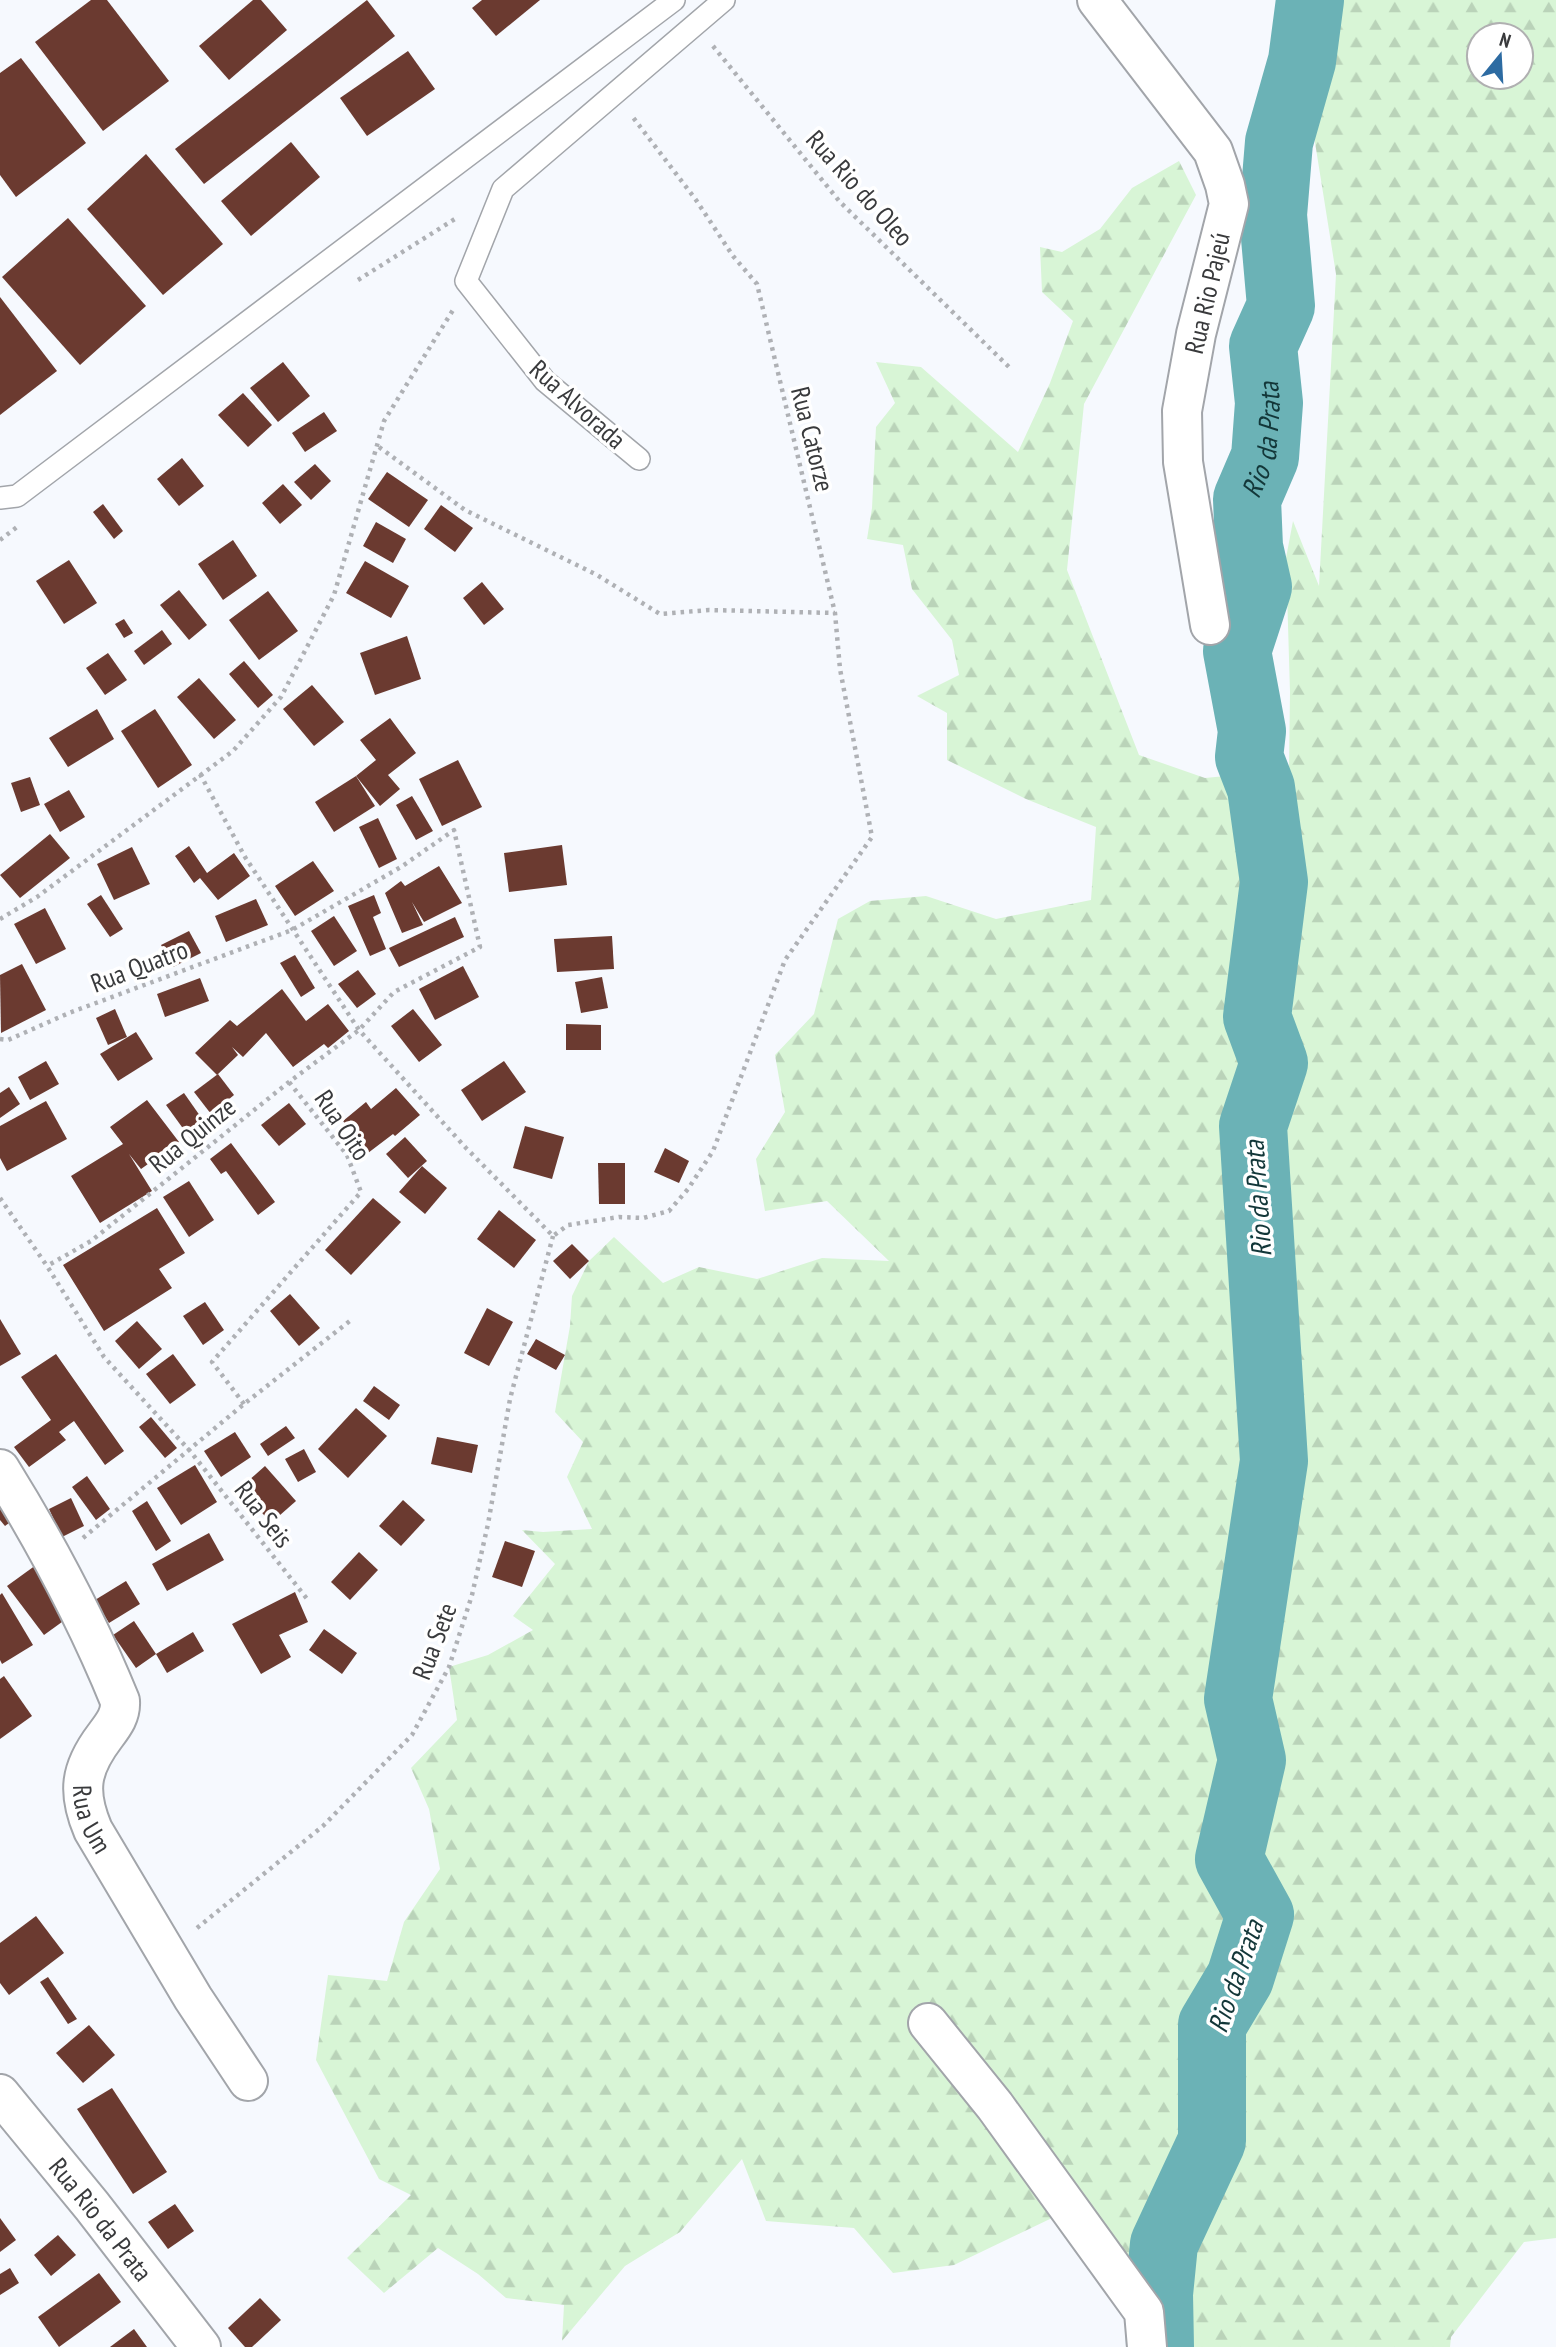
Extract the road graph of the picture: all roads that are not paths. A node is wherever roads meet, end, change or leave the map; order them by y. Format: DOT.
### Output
graph roads {
  1 [pos="674,0"];
  2 [pos="724,0"];
  3 [pos="1097,0"];
  4 [pos="639,458"];
  5 [pos="0,498"];
  6 [pos="1210,625"];
  7 [pos="0,1469"];
  8 [pos="928,2023"];
  9 [pos="248,2081"];
  10 [pos="2,2101"];
  11 [pos="201,2347"];
  12 [pos="1147,2347"];
  1 -- 5 [label="lane"];
  2 -- 4 [label="lane, Rua Alvorada"];
  3 -- 6 [label="street, Rua Rio Pajeú"];
  7 -- 9 [label="street, Rua Um"];
  8 -- 12 [label="street"];
  10 -- 11 [label="street, Rua Rio da Prata"];
}
